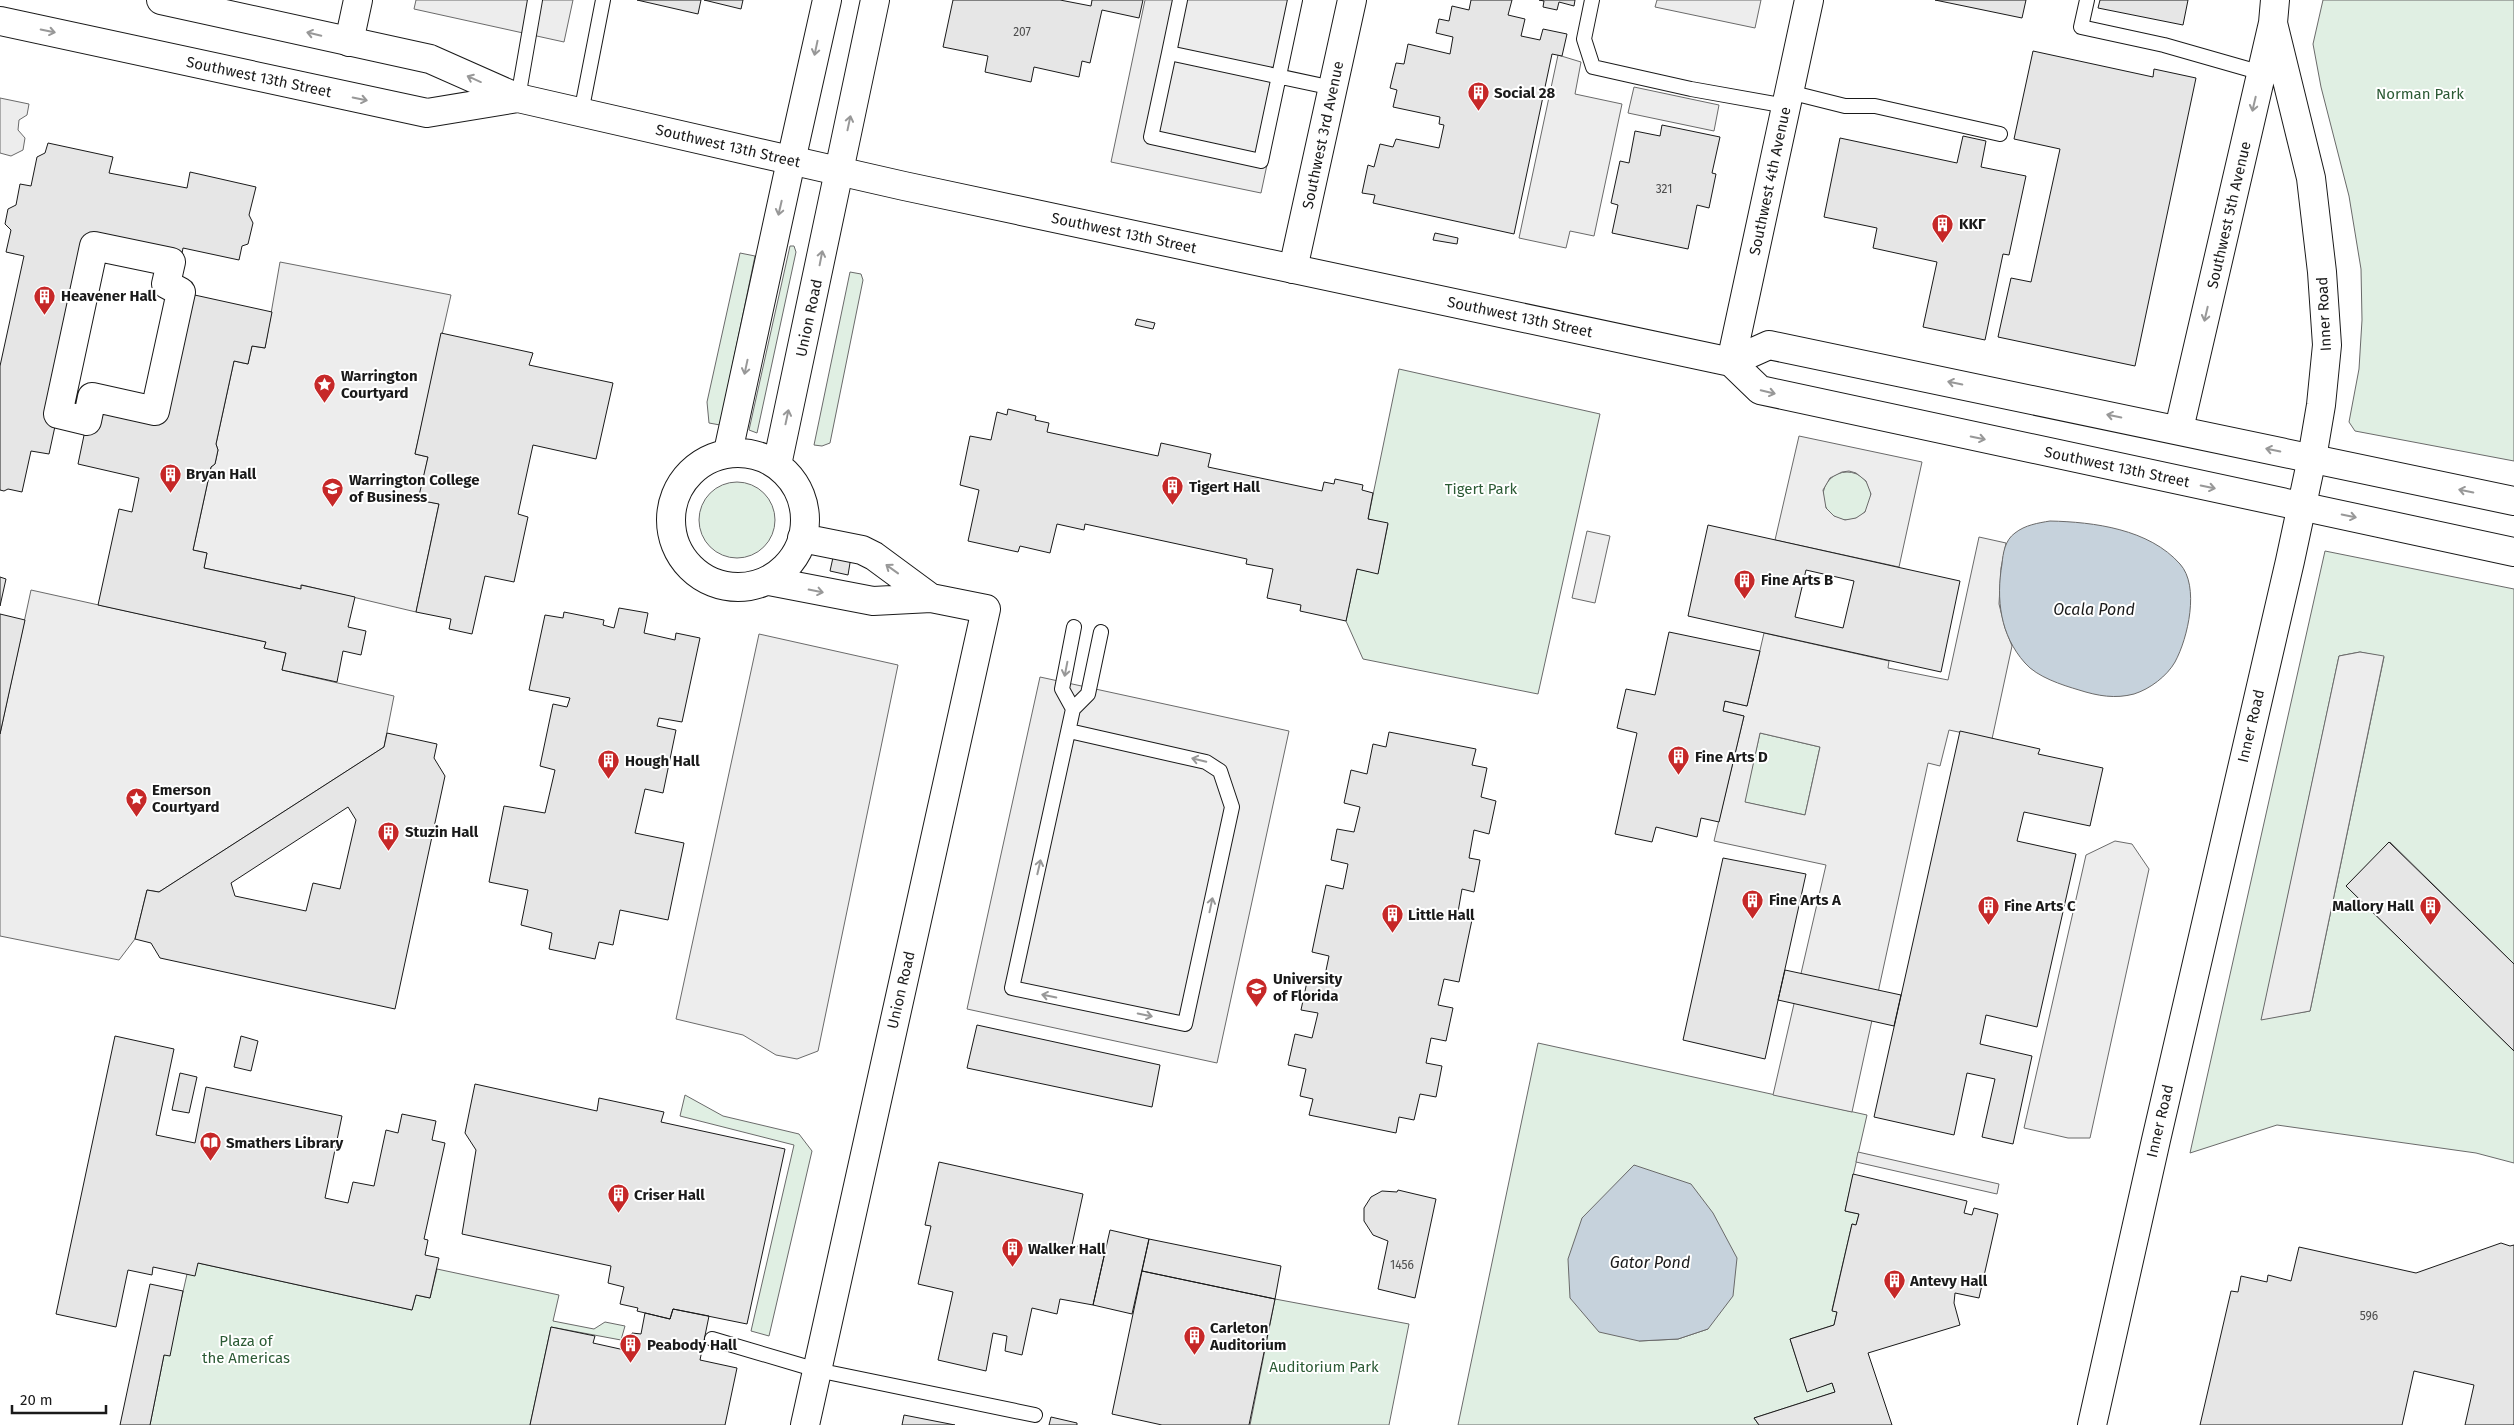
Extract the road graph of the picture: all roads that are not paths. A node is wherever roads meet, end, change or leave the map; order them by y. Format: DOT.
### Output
graph roads {
  1 [pos="161,0"];
  2 [pos="358,0"];
  3 [pos="535,0"];
  4 [pos="603,0"];
  5 [pos="826,0"];
  6 [pos="875,0"];
  7 [pos="1180,0"];
  8 [pos="1295,0"];
  9 [pos="1352,0"];
  10 [pos="1592,0"];
  11 [pos="1809,0"];
  12 [pos="2087,0"];
  13 [pos="2274,11"];
  14 [pos="0,21"];
  15 [pos="350,42"];
  16 [pos="1169,53"];
  17 [pos="2262,73"];
  18 [pos="1279,76"];
  19 [pos="1333,88"];
  20 [pos="518,98"];
  21 [pos="1788,99"];
  22 [pos="582,113"];
  23 [pos="2000,134"];
  24 [pos="791,161"];
  25 [pos="839,171"];
  26 [pos="1294,270"];
  27 [pos="1731,362"];
  28 [pos="58,414"];
  29 [pos="2179,429"];
  30 [pos="728,452"];
  31 [pos="2312,458"];
  32 [pos="777,465"];
  33 [pos="2514,501"];
  34 [pos="2301,506"];
  35 [pos="802,538"];
  36 [pos="2514,552"];
  37 [pos="769,581"];
  38 [pos="931,598"];
  39 [pos="1074,627"];
  40 [pos="1100,632"];
  41 [pos="1074,710"];
  42 [pos="1069,731"];
  43 [pos="712,1338"];
  44 [pos="817,1370"];
  45 [pos="1035,1415"];
  46 [pos="805,1425"];
  47 [pos="2092,1425"];
  15 -- 1 [label="street, Southwest 13th Street, one-way"];
  2 -- 15 [label="street"];
  3 -- 20 [label="lane"];
  4 -- 22 [label="lane"];
  5 -- 24 [label="street, one-way"];
  25 -- 6 [label="street, Union Road, one-way"];
  7 -- 16 [label="lane"];
  8 -- 18 [label="lane"];
  9 -- 19 [label="street, Southwest 3rd Avenue"];
  10 -- 21 [label="lane"];
  11 -- 21 [label="street, Southwest 4th Avenue"];
  12 -- 17 [label="lane"];
  13 -- 17 [label="street, Southwest 5th Avenue"];
  13 -- 31 [label="street, Inner Road"];
  14 -- 20 [label="street, Southwest 13th Street, one-way"];
  20 -- 15 [label="street, Southwest 13th Street, one-way"];
  16 -- 18 [label="lane"];
  16 -- 18 [label="lane"];
  17 -- 29 [label="street, Southwest 5th Avenue, one-way"];
  18 -- 19 [label="lane"];
  19 -- 26 [label="street, Southwest 3rd Avenue"];
  20 -- 22 [label="street, Southwest 13th Street"];
  21 -- 23 [label="lane"];
  21 -- 27 [label="street, Southwest 4th Avenue"];
  22 -- 24 [label="street, Southwest 13th Street"];
  24 -- 25 [label="street, Southwest 13th Street"];
  24 -- 30 [label="street, one-way"];
  25 -- 26 [label="street, Southwest 13th Street"];
  32 -- 25 [label="street, Union Road, one-way"];
  26 -- 27 [label="street, Southwest 13th Street"];
  29 -- 27 [label="street, one-way"];
  27 -- 34 [label="street, Southwest 13th Street, one-way"];
  28 -- 28 [label="street"];
  31 -- 29 [label="street, one-way"];
  30 -- 32 [label="street, Union Road"];
  30 -- 37 [label="street, Union Road"];
  33 -- 31 [label="street, one-way"];
  31 -- 34 [label="street, Inner Road"];
  32 -- 35 [label="street, Union Road"];
  34 -- 36 [label="street, Southwest 13th Street, one-way"];
  34 -- 47 [label="street, Inner Road"];
  35 -- 37 [label="street, Union Road"];
  38 -- 35 [label="street, Union Road, one-way"];
  37 -- 38 [label="street, Union Road, one-way"];
  38 -- 44 [label="street, Union Road"];
  39 -- 41 [label="lane, one-way"];
  40 -- 41 [label="lane"];
  41 -- 42 [label="lane"];
  42 -- 42 [label="lane"];
  43 -- 44 [label="lane"];
  44 -- 45 [label="lane"];
  44 -- 46 [label="street, Union Road"];
}
